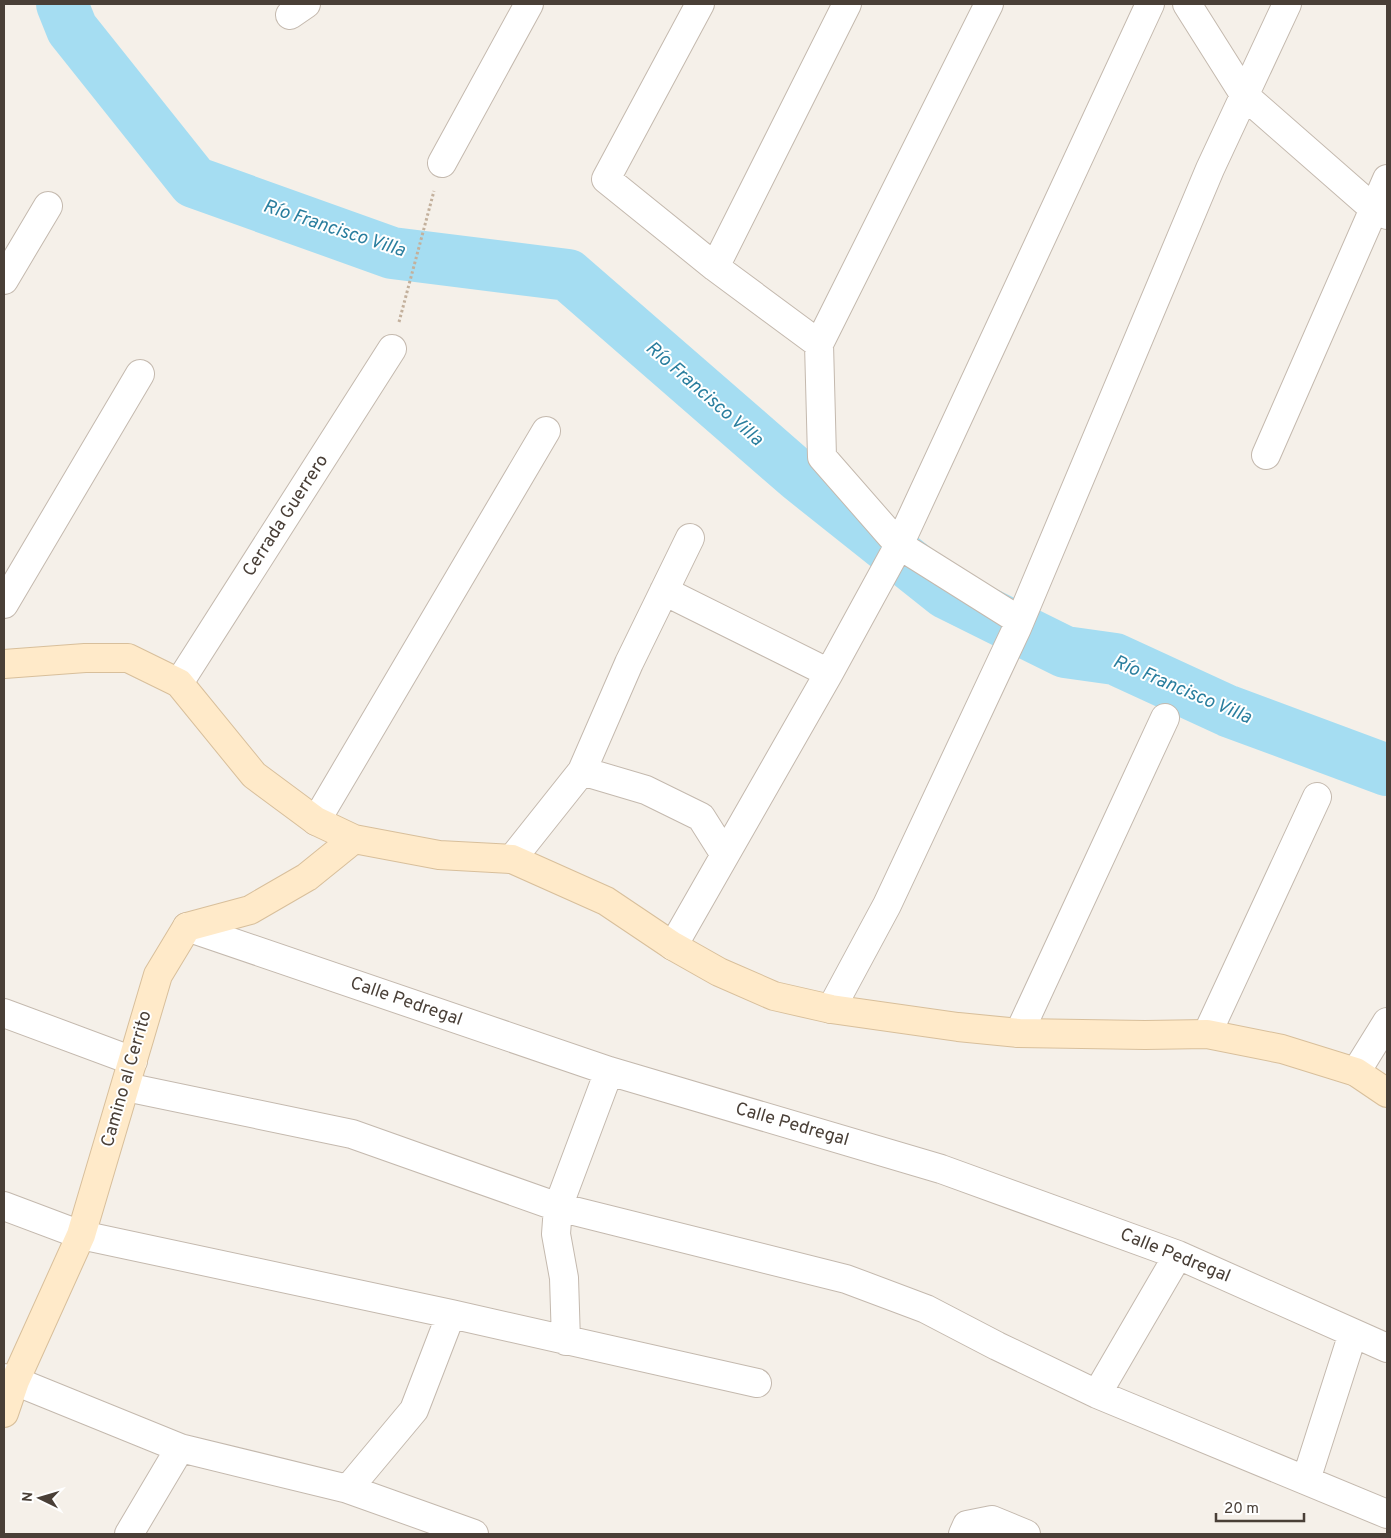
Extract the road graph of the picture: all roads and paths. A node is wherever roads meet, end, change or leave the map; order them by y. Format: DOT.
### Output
graph roads {
  1 [pos="529,4"];
  2 [pos="700,4"];
  3 [pos="847,4"];
  4 [pos="989,4"];
  5 [pos="1150,4"];
  6 [pos="1187,4"];
  7 [pos="1287,4"];
  8 [pos="1245,96"];
  9 [pos="442,163"];
  10 [pos="1387,178"];
  11 [pos="48,206"];
  12 [pos="1380,212"];
  13 [pos="715,268"];
  14 [pos="4,280"];
  15 [pos="818,344"];
  16 [pos="392,350"];
  17 [pos="140,374"];
  18 [pos="546,431"];
  19 [pos="1266,455"];
  20 [pos="690,538"];
  21 [pos="898,545"];
  22 [pos="664,592"];
  23 [pos="4,604"];
  24 [pos="1020,621"];
  25 [pos="4,664"];
  26 [pos="829,673"];
  27 [pos="179,684"];
  28 [pos="1165,718"];
  29 [pos="582,771"];
  30 [pos="1317,798"];
  31 [pos="316,821"];
  32 [pos="354,839"];
  33 [pos="725,855"];
  34 [pos="512,859"];
  35 [pos="187,927"];
  36 [pos="673,946"];
  37 [pos="831,1009"];
  38 [pos="4,1013"];
  39 [pos="1387,1022"];
  40 [pos="1020,1033"];
  41 [pos="1207,1034"];
  42 [pos="609,1072"];
  43 [pos="1356,1072"];
  44 [pos="129,1074"];
  45 [pos="1387,1093"];
  46 [pos="4,1206"];
  47 [pos="558,1207"];
  48 [pos="81,1235"];
  49 [pos="1178,1255"];
  50 [pos="451,1314"];
  51 [pos="1353,1333"];
  52 [pos="566,1341"];
  53 [pos="1387,1348"];
  54 [pos="10,1379"];
  55 [pos="757,1383"];
  56 [pos="1097,1394"];
  57 [pos="4,1413"];
  58 [pos="180,1448"];
  59 [pos="1306,1480"];
  60 [pos="348,1489"];
  61 [pos="1387,1514"];
  62 [pos="129,1534"];
  63 [pos="474,1534"];
  64 [pos="963,1534"];
  65 [pos="1026,1534"];
  1 -- 9 [label="street"];
  2 -- 13 [label="street"];
  3 -- 13 [label="street"];
  4 -- 15 [label="street"];
  5 -- 21 [label="street"];
  6 -- 8 [label="street"];
  7 -- 8 [label="street"];
  8 -- 12 [label="street"];
  8 -- 24 [label="street"];
  9 -- 16 [label="path"];
  10 -- 12 [label="street"];
  11 -- 14 [label="street"];
  12 -- 19 [label="street"];
  13 -- 15 [label="street"];
  15 -- 21 [label="street"];
  16 -- 27 [label="street, Cerrada Guerrero"];
  17 -- 23 [label="street"];
  18 -- 31 [label="street"];
  20 -- 22 [label="street"];
  21 -- 24 [label="street"];
  21 -- 26 [label="street"];
  22 -- 26 [label="street"];
  22 -- 29 [label="street"];
  24 -- 37 [label="street"];
  25 -- 27 [label="main road"];
  26 -- 33 [label="street"];
  27 -- 31 [label="main road"];
  28 -- 40 [label="street"];
  29 -- 33 [label="street"];
  29 -- 34 [label="street"];
  30 -- 41 [label="street"];
  31 -- 32 [label="main road"];
  32 -- 34 [label="main road"];
  32 -- 35 [label="main road"];
  33 -- 36 [label="street"];
  34 -- 36 [label="main road"];
  35 -- 42 [label="street, Calle Pedregal"];
  35 -- 44 [label="main road, Camino al Cerrito"];
  36 -- 37 [label="main road"];
  37 -- 40 [label="main road"];
  38 -- 44 [label="street"];
  39 -- 43 [label="street"];
  40 -- 41 [label="main road"];
  41 -- 43 [label="main road"];
  42 -- 47 [label="street"];
  42 -- 49 [label="street, Calle Pedregal"];
  43 -- 45 [label="main road"];
  44 -- 47 [label="street"];
  44 -- 48 [label="main road, Camino al Cerrito"];
  46 -- 48 [label="street"];
  47 -- 52 [label="street"];
  47 -- 56 [label="street"];
  48 -- 50 [label="street"];
  48 -- 54 [label="main road, Camino al Cerrito"];
  49 -- 51 [label="street, Calle Pedregal"];
  49 -- 56 [label="street"];
  50 -- 52 [label="street"];
  50 -- 60 [label="street"];
  51 -- 53 [label="street, Calle Pedregal"];
  51 -- 59 [label="street"];
  52 -- 55 [label="street"];
  54 -- 57 [label="main road, Camino al Cerrito"];
  54 -- 58 [label="street"];
  56 -- 59 [label="street"];
  58 -- 60 [label="street"];
  58 -- 62 [label="street"];
  59 -- 61 [label="street"];
  60 -- 63 [label="street"];
  64 -- 65 [label="street"];
}
